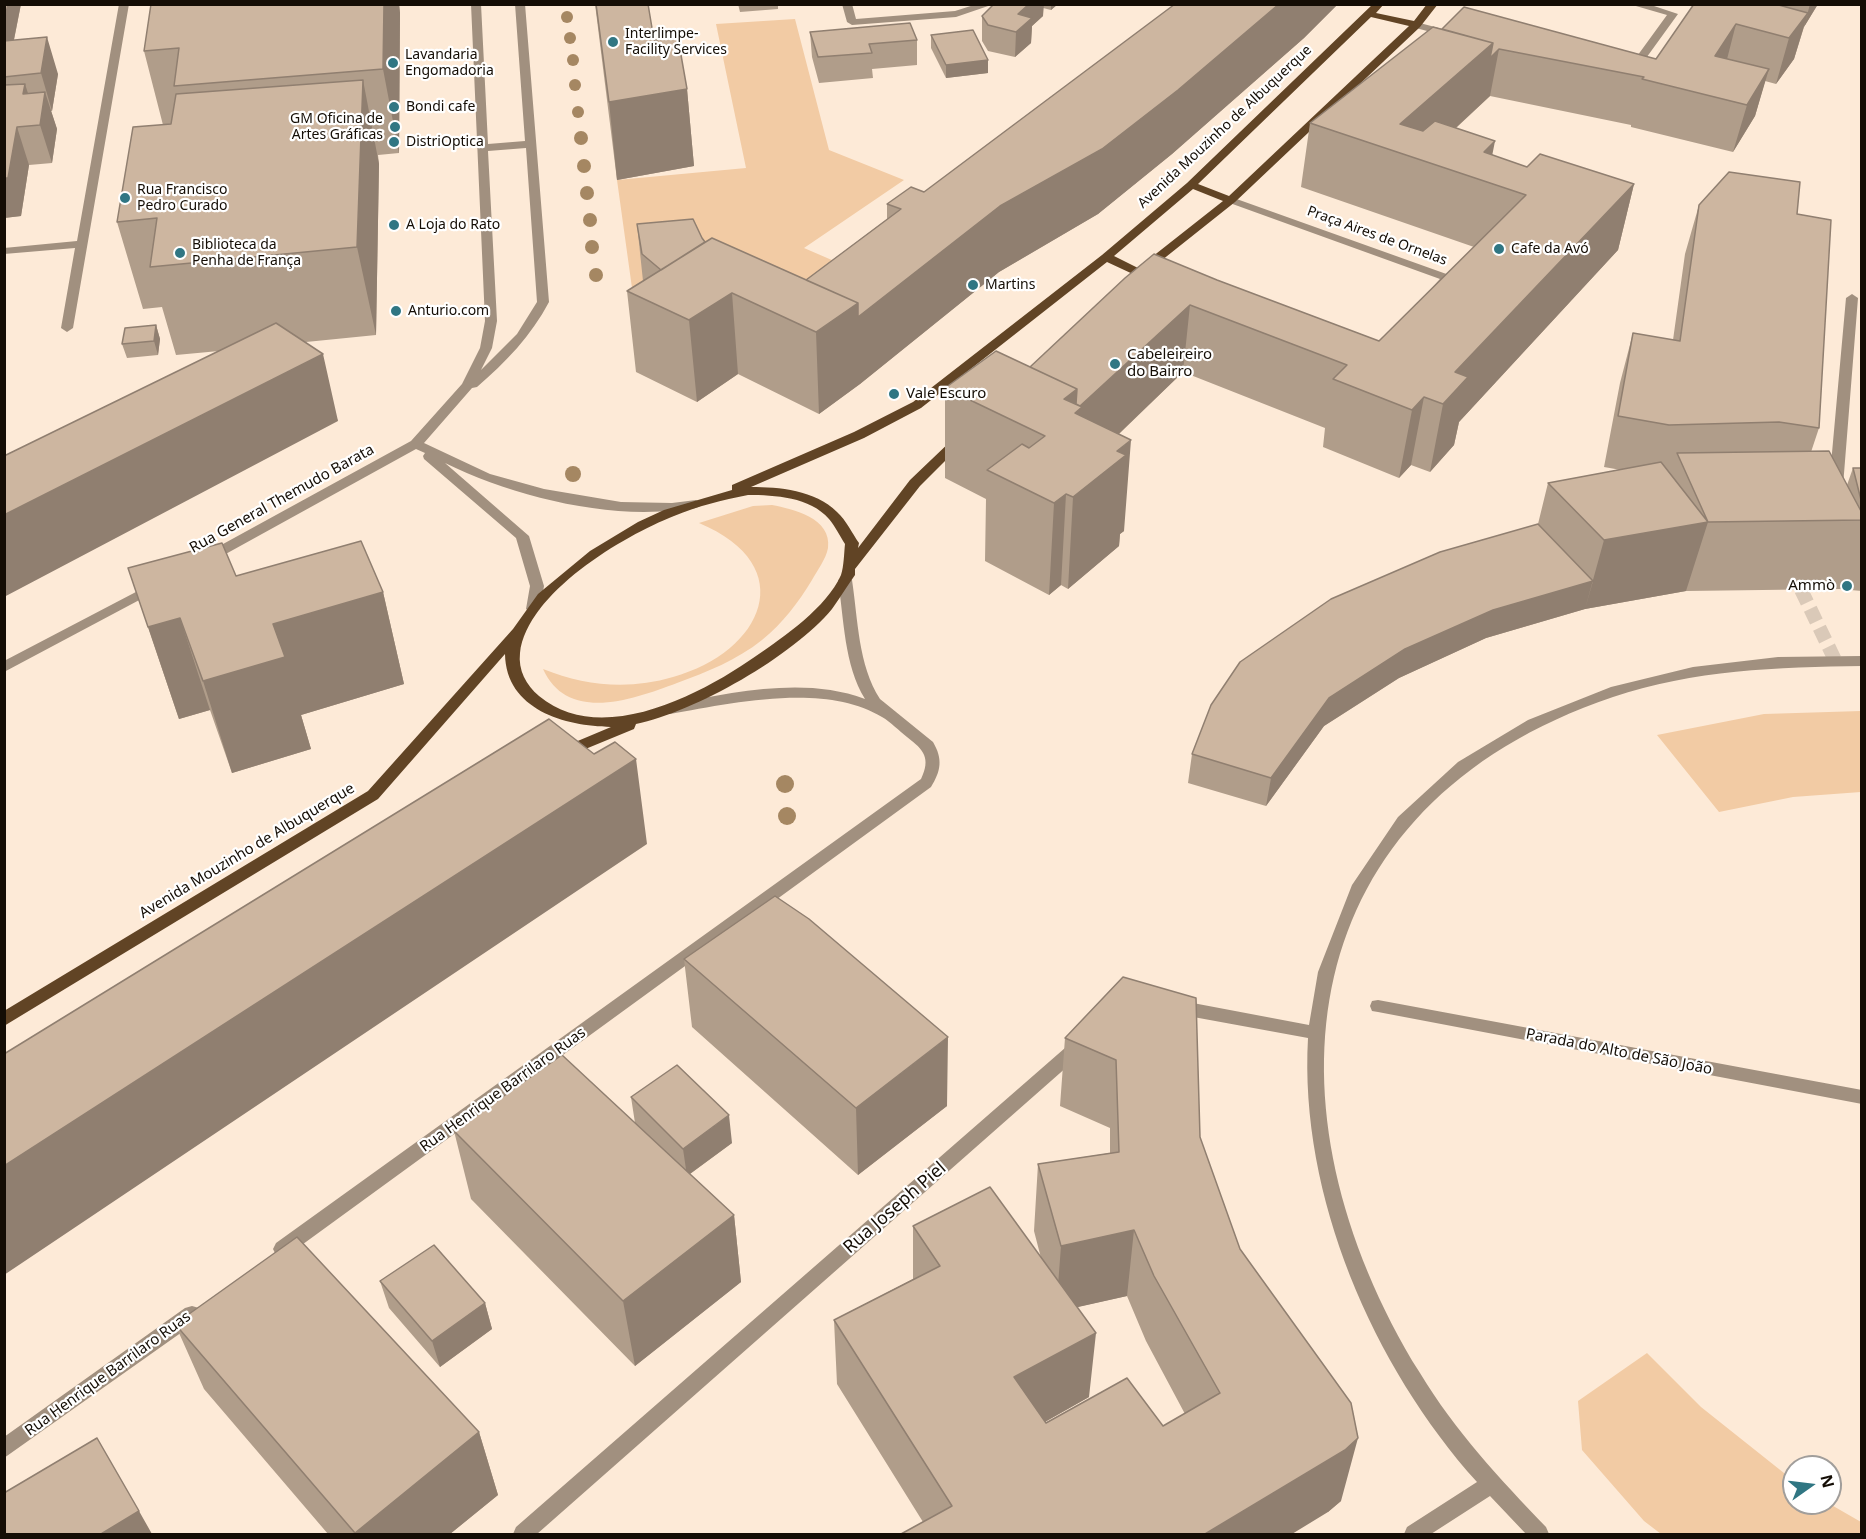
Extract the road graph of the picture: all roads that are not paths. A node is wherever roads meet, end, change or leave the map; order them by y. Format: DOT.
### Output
graph roads {
  1 [pos="124,4"];
  2 [pos="476,4"];
  3 [pos="520,4"];
  4 [pos="847,4"];
  5 [pos="989,4"];
  6 [pos="1378,4"];
  7 [pos="1433,4"];
  8 [pos="1634,4"];
  9 [pos="1369,14"];
  10 [pos="1416,25"];
  11 [pos="1456,35"];
  12 [pos="1626,79"];
  13 [pos="531,144"];
  14 [pos="483,148"];
  15 [pos="1191,185"];
  16 [pos="1231,200"];
  17 [pos="81,244"];
  18 [pos="4,251"];
  19 [pos="1106,257"];
  20 [pos="1431,294"];
  21 [pos="1852,298"];
  22 [pos="67,328"];
  23 [pos="459,396"];
  24 [pos="967,434"];
  25 [pos="416,444"];
  26 [pos="724,494"];
  27 [pos="1835,502"];
  28 [pos="696,504"];
  29 [pos="851,566"];
  30 [pos="191,567"];
  31 [pos="170,578"];
  32 [pos="845,580"];
  33 [pos="529,616"];
  34 [pos="1862,661"];
  35 [pos="4,667"];
  36 [pos="670,709"];
  37 [pos="889,715"];
  38 [pos="647,717"];
  39 [pos="555,756"];
  40 [pos="1378,1006"];
  41 [pos="1163,1009"];
  42 [pos="4,1020"];
  43 [pos="1316,1033"];
  44 [pos="1091,1038"];
  45 [pos="1862,1097"];
  46 [pos="265,1262"];
  47 [pos="207,1303"];
  48 [pos="4,1449"];
  49 [pos="1492,1484"];
  50 [pos="523,1534"];
  51 [pos="1414,1534"];
  52 [pos="1539,1534"];
  1 -- 17 [label="street"];
  2 -- 14 [label="street"];
  3 -- 13 [label="street"];
  4 -- 5 [label="street"];
  6 -- 9 [label="main road, Avenida Mouzinho de Albuquerque"];
  7 -- 10 [label="main road"];
  8 -- 12 [label="street"];
  9 -- 10 [label="main road"];
  9 -- 15 [label="main road, Avenida Mouzinho de Albuquerque"];
  10 -- 11 [label="street"];
  10 -- 16 [label="main road"];
  13 -- 14 [label="street"];
  13 -- 23 [label="street"];
  14 -- 23 [label="street"];
  15 -- 16 [label="main road"];
  15 -- 19 [label="main road, Avenida Mouzinho de Albuquerque"];
  16 -- 19 [label="main road"];
  16 -- 20 [label="street, Praça Aires de Ornelas"];
  17 -- 18 [label="street"];
  17 -- 22 [label="street"];
  19 -- 26 [label="main road, Avenida Mouzinho de Albuquerque"];
  21 -- 27 [label="street"];
  23 -- 25 [label="street, Rua General Themudo Barata"];
  24 -- 29 [label="main road"];
  25 -- 28 [label="street"];
  25 -- 30 [label="street, Rua General Themudo Barata"];
  25 -- 33 [label="street"];
  26 -- 28 [label="main road, Avenida Mouzinho de Albuquerque"];
  26 -- 29 [label="main road"];
  28 -- 33 [label="main road, Avenida Mouzinho de Albuquerque"];
  29 -- 32 [label="main road"];
  31 -- 35 [label="street"];
  32 -- 36 [label="main road"];
  32 -- 37 [label="street, Rua Henrique Barrilaro Ruas"];
  33 -- 38 [label="main road"];
  33 -- 42 [label="main road, Avenida Mouzinho de Albuquerque"];
  34 -- 43 [label="street"];
  36 -- 37 [label="street, Rua Henrique Barrilaro Ruas"];
  36 -- 38 [label="main road"];
  37 -- 46 [label="street, Rua Henrique Barrilaro Ruas"];
  38 -- 39 [label="main road"];
  40 -- 45 [label="street, Parada do Alto de São João"];
  41 -- 43 [label="street"];
  43 -- 49 [label="street"];
  44 -- 50 [label="street, Rua Joseph Piel"];
  47 -- 48 [label="street, Rua Henrique Barrilaro Ruas"];
  49 -- 51 [label="street"];
  49 -- 52 [label="street"];
}
